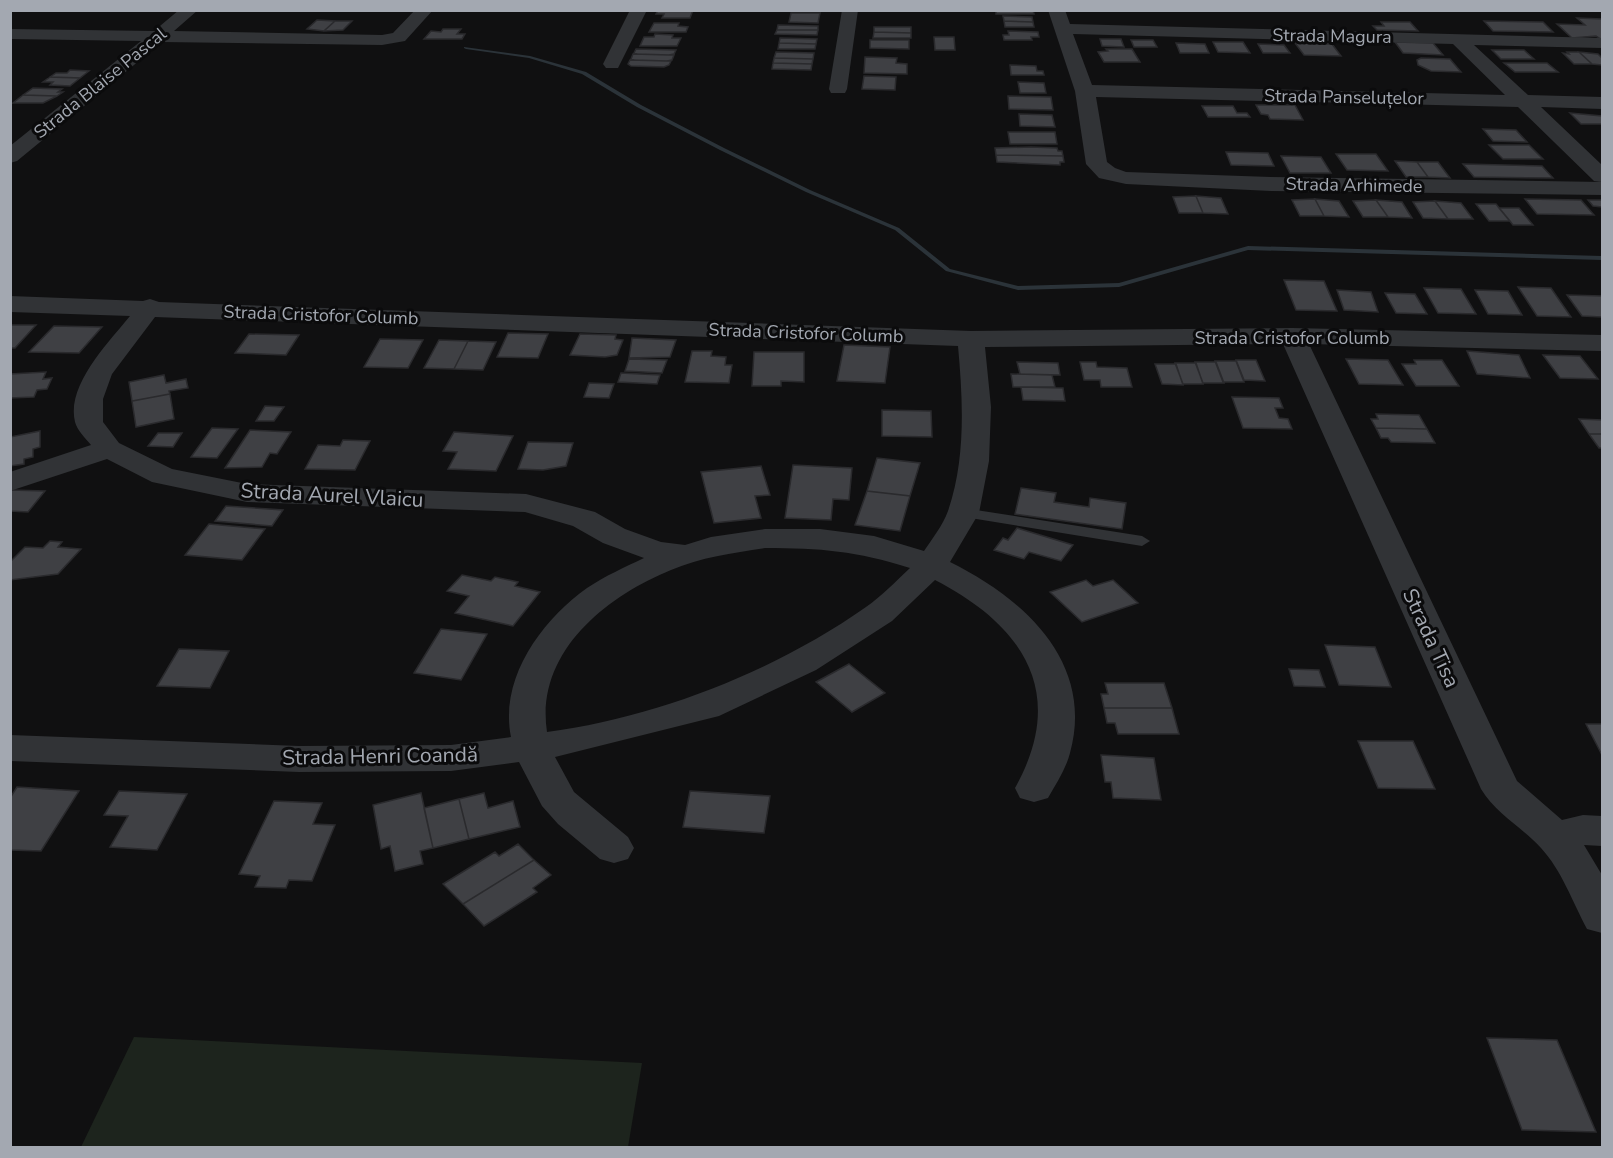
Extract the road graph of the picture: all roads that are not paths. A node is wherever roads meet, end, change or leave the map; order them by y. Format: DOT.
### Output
graph roads {
  1 [pos="190,10"];
  2 [pos="425,10"];
  3 [pos="639,10"];
  4 [pos="850,10"];
  5 [pos="1056,10"];
  6 [pos="29,16"];
  7 [pos="10,28"];
  8 [pos="1062,29"];
  9 [pos="10,34"];
  10 [pos="156,37"];
  11 [pos="1457,39"];
  12 [pos="1602,43"];
  13 [pos="612,64"];
  14 [pos="838,89"];
  15 [pos="1085,91"];
  16 [pos="1526,101"];
  17 [pos="1602,103"];
  18 [pos="10,156"];
  19 [pos="1602,176"];
  20 [pos="1602,189"];
  21 [pos="10,304"];
  22 [pos="150,308"];
  23 [pos="1292,336"];
  24 [pos="971,339"];
  25 [pos="1602,343"];
  26 [pos="109,448"];
  27 [pos="10,482"];
  28 [pos="963,513"];
  29 [pos="1142,541"];
  30 [pos="684,554"];
  31 [pos="932,565"];
  32 [pos="10,747"];
  33 [pos="531,748"];
  34 [pos="1034,788"];
  35 [pos="1602,831"];
  36 [pos="1554,836"];
  37 [pos="614,848"];
  38 [pos="1602,917"];
  1 -- 10 [label="street, Strada Blaise Pascal"];
  2 -- 10 [label="street"];
  3 -- 13 [label="street"];
  4 -- 14 [label="street"];
  5 -- 8 [label="street"];
  6 -- 7 [label="street"];
  8 -- 11 [label="street, Strada Magura"];
  8 -- 15 [label="street"];
  9 -- 10 [label="street"];
  10 -- 18 [label="street, Strada Blaise Pascal"];
  11 -- 12 [label="street, Strada Magura"];
  11 -- 16 [label="street"];
  15 -- 16 [label="street, Strada Panseluțelor"];
  15 -- 20 [label="street, Strada Arhimede"];
  16 -- 17 [label="street, Strada Panseluțelor"];
  16 -- 19 [label="street"];
  21 -- 22 [label="street, Strada Cristofor Columb"];
  22 -- 24 [label="street, Strada Cristofor Columb"];
  22 -- 26 [label="street, Strada Aurel Vlaicu"];
  23 -- 24 [label="street, Strada Cristofor Columb"];
  23 -- 25 [label="street, Strada Cristofor Columb"];
  23 -- 36 [label="street, Strada Tisa"];
  24 -- 28 [label="street, Strada Henri Coandă"];
  26 -- 27 [label="street"];
  26 -- 30 [label="street, Strada Aurel Vlaicu"];
  28 -- 29 [label="lane"];
  28 -- 31 [label="street, Strada Henri Coandă"];
  30 -- 31 [label="street"];
  30 -- 33 [label="street"];
  31 -- 33 [label="street, Strada Henri Coandă"];
  31 -- 34 [label="street"];
  32 -- 33 [label="street, Strada Henri Coandă"];
  33 -- 37 [label="street"];
  35 -- 36 [label="street"];
  36 -- 38 [label="street, Strada Tisa"];
}
